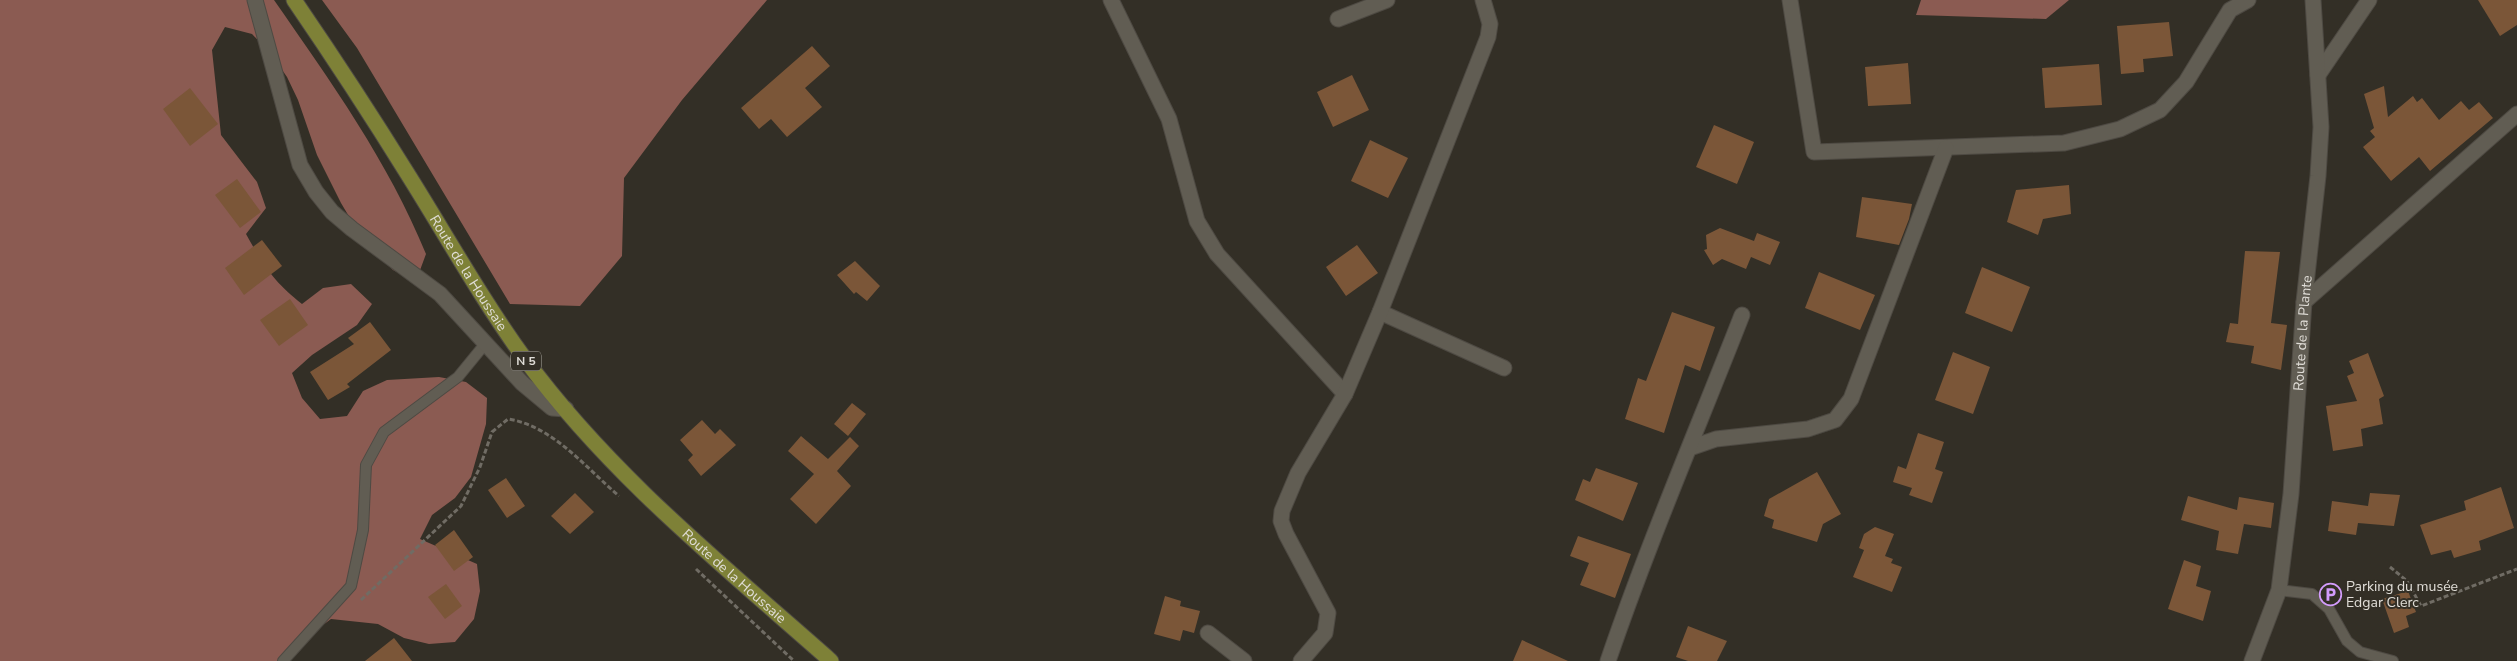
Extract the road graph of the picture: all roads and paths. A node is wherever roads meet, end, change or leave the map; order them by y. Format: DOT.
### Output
graph roads {
  1 [pos="254,0"];
  2 [pos="294,0"];
  3 [pos="1111,0"];
  4 [pos="1387,0"];
  5 [pos="1483,0"];
  6 [pos="1790,0"];
  7 [pos="2248,0"];
  8 [pos="2313,0"];
  9 [pos="2369,0"];
  10 [pos="1338,19"];
  11 [pos="2318,75"];
  12 [pos="2517,114"];
  13 [pos="1946,148"];
  14 [pos="2304,302"];
  15 [pos="1380,312"];
  16 [pos="1742,314"];
  17 [pos="485,344"];
  18 [pos="1504,368"];
  19 [pos="1344,394"];
  20 [pos="566,409"];
  21 [pos="1690,448"];
  22 [pos="621,498"];
  23 [pos="693,566"];
  24 [pos="2390,566"];
  25 [pos="2517,569"];
  26 [pos="2279,590"];
  27 [pos="358,602"];
  28 [pos="1208,633"];
  29 [pos="824,659"];
  30 [pos="283,661"];
  31 [pos="794,661"];
  32 [pos="1244,661"];
  33 [pos="1302,661"];
  34 [pos="1608,661"];
  35 [pos="2252,661"];
  36 [pos="2393,661"];
  1 -- 17 [label="street"];
  2 -- 20 [label="main road, Route de la Houssaie / N 5"];
  3 -- 19 [label="street"];
  4 -- 10 [label="street"];
  5 -- 15 [label="street"];
  6 -- 13 [label="street"];
  7 -- 13 [label="street"];
  8 -- 11 [label="street, Route de la Plante"];
  9 -- 11 [label="street"];
  11 -- 14 [label="street, Route de la Plante"];
  12 -- 14 [label="street"];
  13 -- 21 [label="street"];
  14 -- 26 [label="street, Route de la Plante"];
  15 -- 18 [label="street"];
  15 -- 19 [label="street"];
  16 -- 21 [label="street"];
  17 -- 20 [label="street"];
  17 -- 30 [label="lane"];
  19 -- 33 [label="street"];
  20 -- 29 [label="main road, Route de la Houssaie / N 5"];
  21 -- 34 [label="street"];
  22 -- 27 [label="path"];
  23 -- 31 [label="path"];
  24 -- 25 [label="path"];
  26 -- 35 [label="street, Route de la Plante"];
  26 -- 36 [label="lane"];
  28 -- 32 [label="street"];
}
